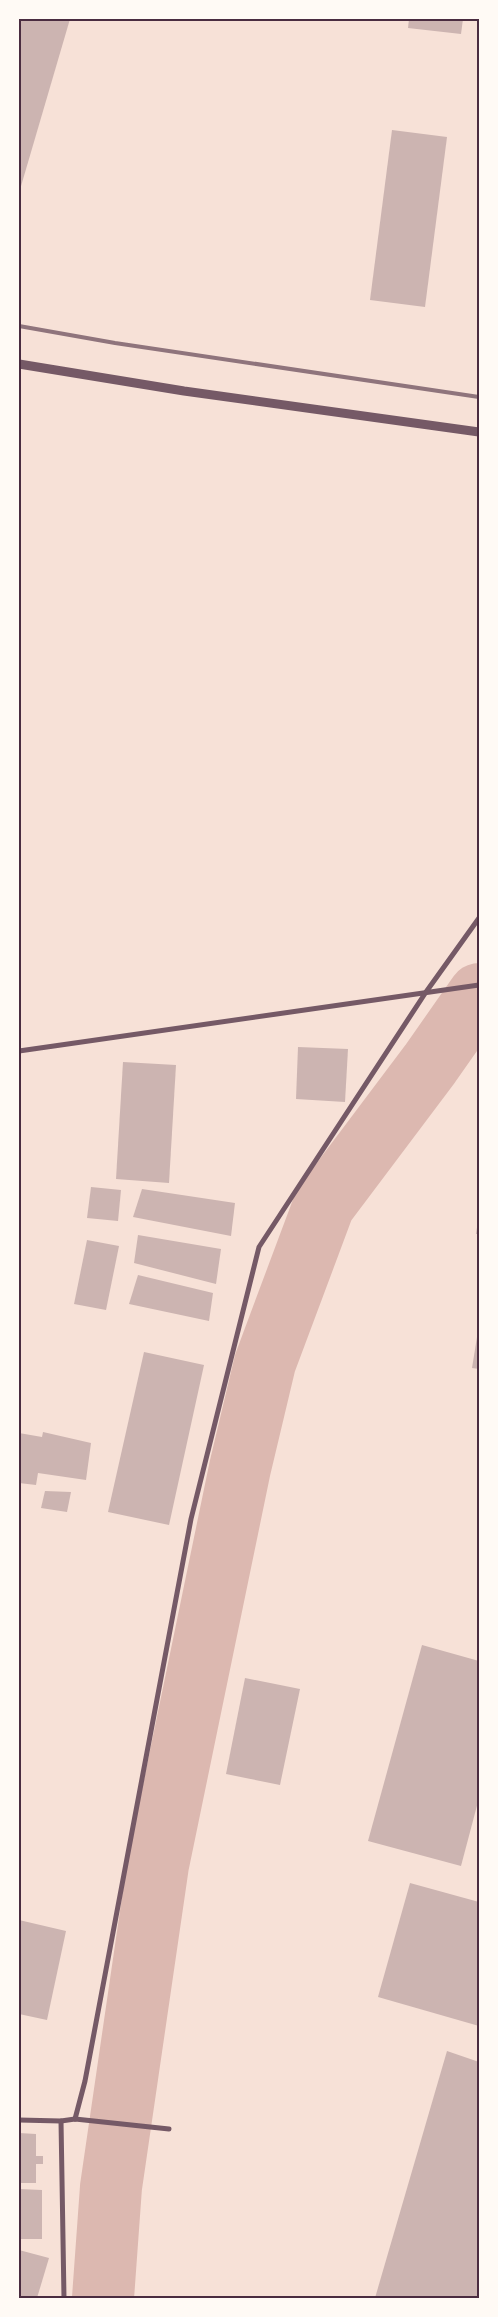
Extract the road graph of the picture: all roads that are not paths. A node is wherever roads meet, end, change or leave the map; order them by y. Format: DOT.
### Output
graph roads {
  1 [pos="19,364"];
  2 [pos="479,432"];
  3 [pos="479,918"];
  4 [pos="479,985"];
  5 [pos="426,992"];
  6 [pos="19,1051"];
  7 [pos="75,2119"];
  8 [pos="19,2120"];
  9 [pos="61,2121"];
  10 [pos="169,2129"];
  11 [pos="64,2298"];
  1 -- 2 [label="street"];
  3 -- 5 [label="street"];
  4 -- 5 [label="street"];
  5 -- 6 [label="street"];
  5 -- 7 [label="street"];
  7 -- 9 [label="street"];
  7 -- 10 [label="street"];
  8 -- 9 [label="street"];
  9 -- 11 [label="street"];
}
